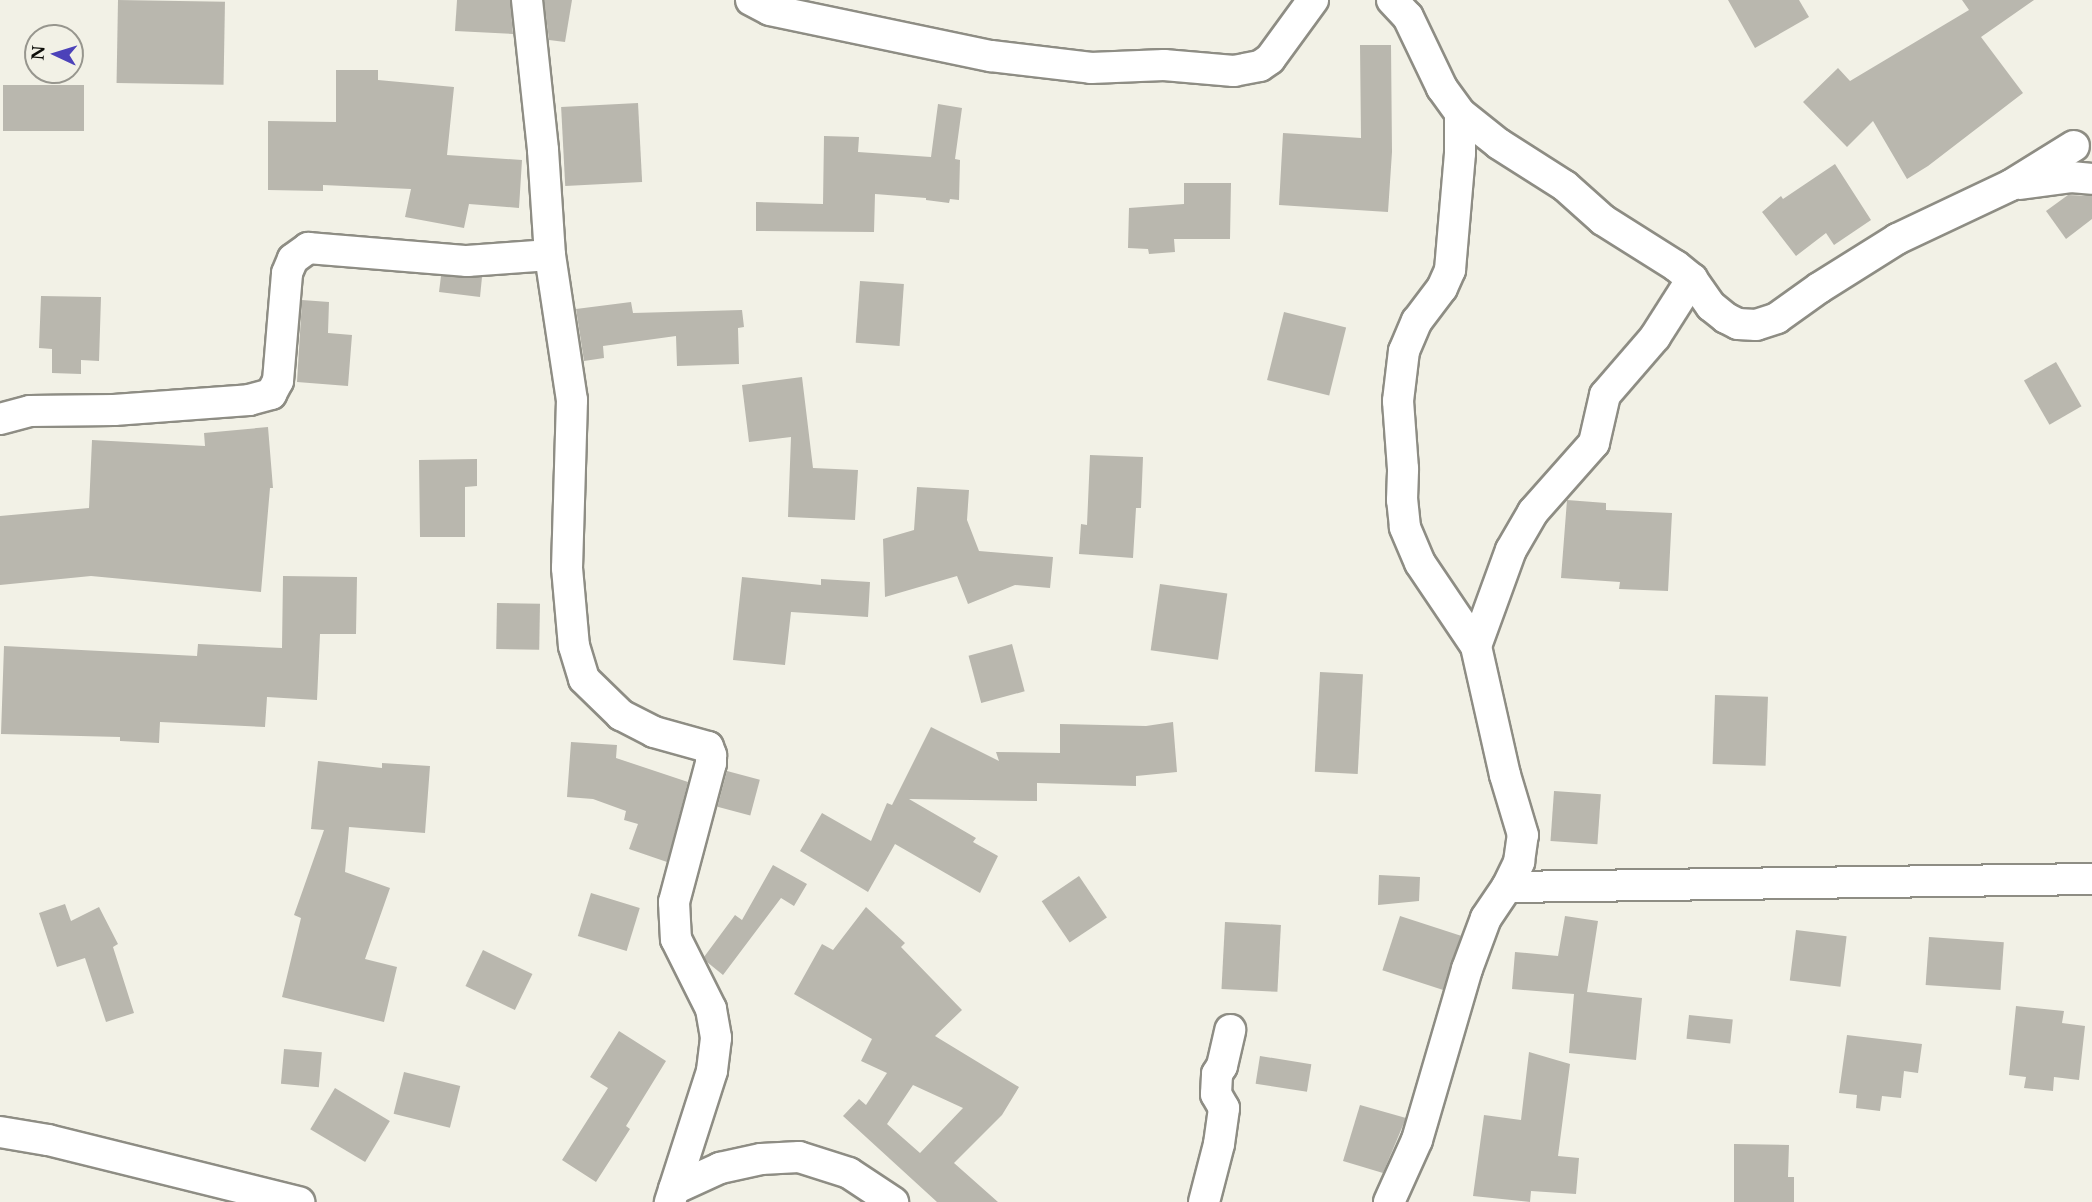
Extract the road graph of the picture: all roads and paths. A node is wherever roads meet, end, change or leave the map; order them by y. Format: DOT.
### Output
graph roads {
  1 [pos="527,0"];
  2 [pos="751,0"];
  3 [pos="1313,0"];
  4 [pos="1392,0"];
  5 [pos="1460,113"];
  6 [pos="2074,146"];
  7 [pos="2092,179"];
  8 [pos="2011,185"];
  9 [pos="550,255"];
  10 [pos="1692,279"];
  11 [pos="0,419"];
  12 [pos="1476,646"];
  13 [pos="2092,879"];
  14 [pos="1507,887"];
  15 [pos="1230,1030"];
  16 [pos="0,1132"];
  17 [pos="672,1195"];
  18 [pos="299,1202"];
  19 [pos="893,1202"];
  20 [pos="1204,1202"];
  21 [pos="1389,1202"];
  1 -- 9 [label="street"];
  2 -- 3 [label="street"];
  4 -- 5 [label="street"];
  5 -- 10 [label="street"];
  5 -- 12 [label="street"];
  6 -- 8 [label="street"];
  7 -- 8 [label="street"];
  8 -- 10 [label="street"];
  9 -- 11 [label="street"];
  9 -- 17 [label="street"];
  10 -- 12 [label="street"];
  12 -- 14 [label="street"];
  13 -- 14 [label="street"];
  14 -- 21 [label="street"];
  15 -- 20 [label="street"];
  16 -- 18 [label="street"];
  17 -- 19 [label="street"];
}
